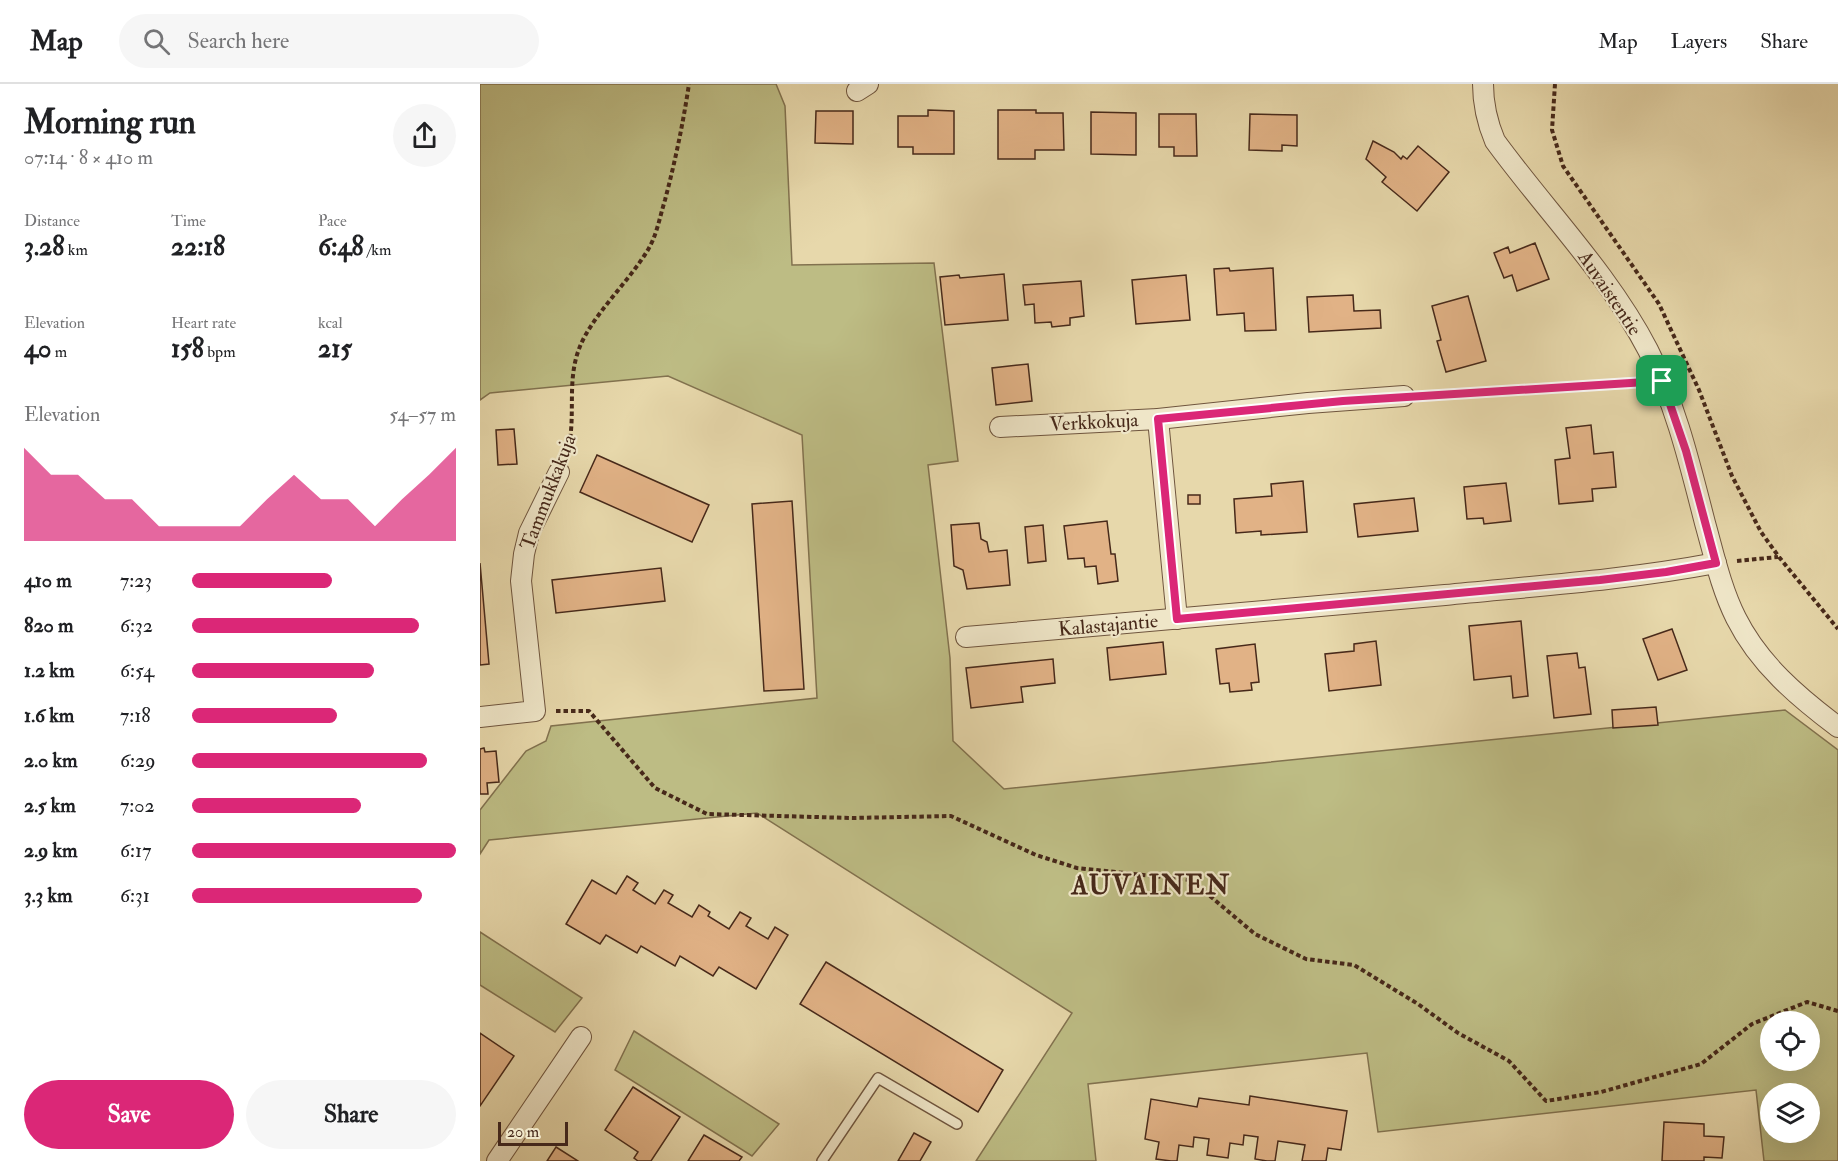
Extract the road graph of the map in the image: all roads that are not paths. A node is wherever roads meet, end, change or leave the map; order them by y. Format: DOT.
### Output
graph roads {
  1 [pos="1484,84"];
  2 [pos="1404,396"];
  3 [pos="1158,419"];
  4 [pos="1000,427"];
  5 [pos="559,472"];
  6 [pos="1716,563"];
  7 [pos="1177,619"];
  8 [pos="966,637"];
  9 [pos="480,717"];
  10 [pos="1838,727"];
  11 [pos="580,1036"];
  12 [pos="957,1124"];
  13 [pos="497,1161"];
  14 [pos="822,1161"];
  1 -- 6 [label="street, Auvaistentie"];
  2 -- 3 [label="street, Verkkokuja"];
  3 -- 4 [label="street, Verkkokuja"];
  3 -- 7 [label="street"];
  5 -- 9 [label="street, Tammukkakuja"];
  6 -- 7 [label="street, Kalastajantie"];
  6 -- 10 [label="street, Auvaistentie"];
  7 -- 8 [label="street, Kalastajantie"];
  11 -- 13 [label="street"];
  12 -- 14 [label="lane"];
}
